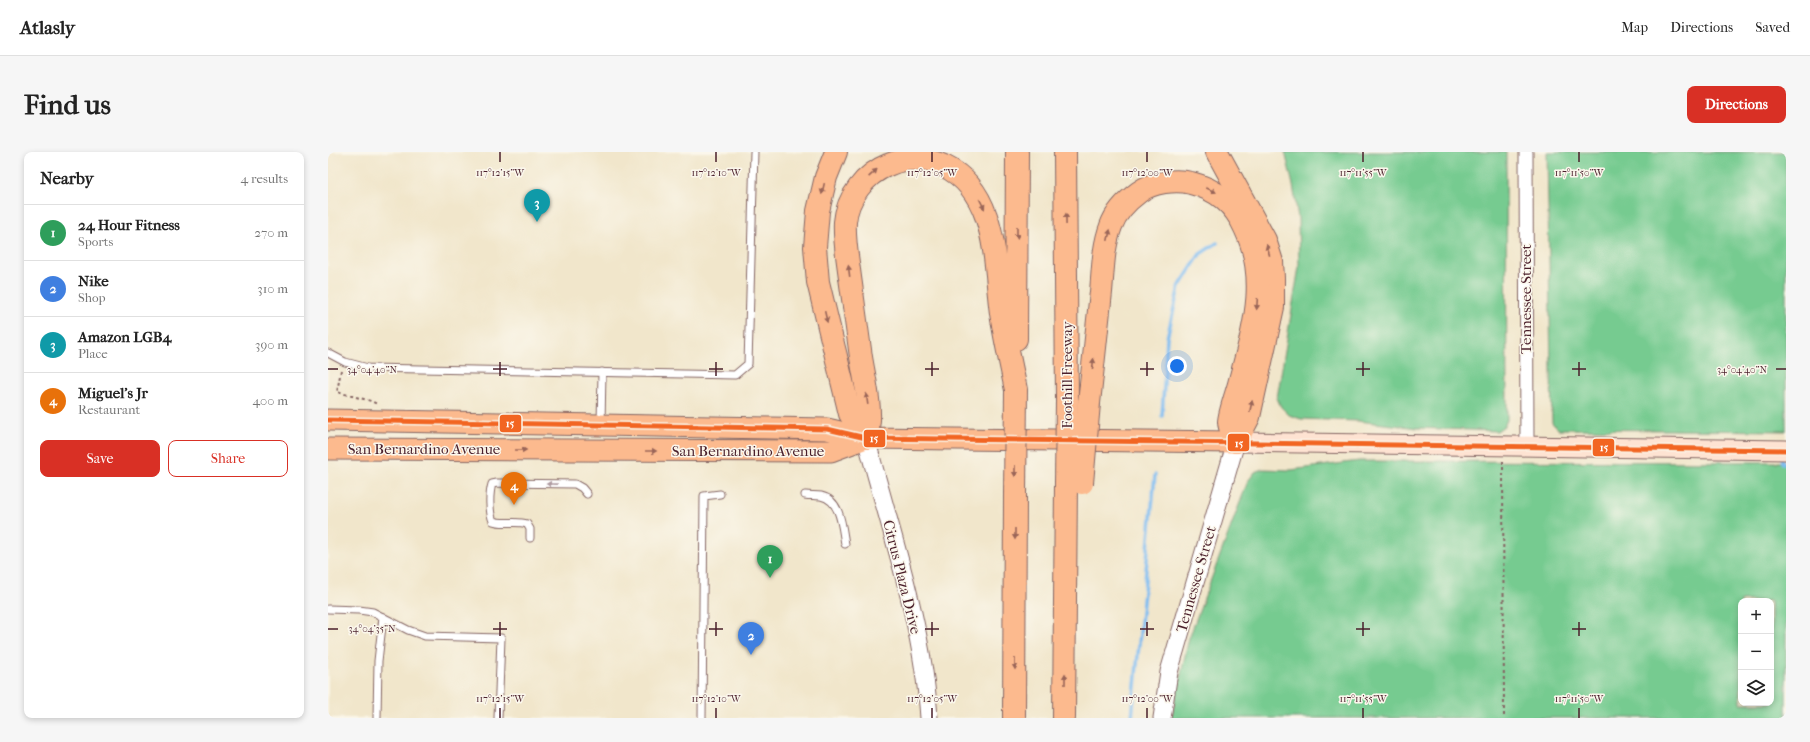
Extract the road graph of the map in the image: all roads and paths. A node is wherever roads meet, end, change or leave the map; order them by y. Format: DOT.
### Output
graph roads {
  1 [pos="754,152"];
  2 [pos="836,152"];
  3 [pos="1017,152"];
  4 [pos="1065,152"];
  5 [pos="1217,152"];
  6 [pos="1526,152"];
  7 [pos="328,353"];
  8 [pos="346,363"];
  9 [pos="602,372"];
  10 [pos="1016,390"];
  11 [pos="377,404"];
  12 [pos="328,420"];
  13 [pos="601,424"];
  14 [pos="866,438"];
  15 [pos="1236,442"];
  16 [pos="1503,446"];
  17 [pos="1527,446"];
  18 [pos="328,449"];
  19 [pos="1786,450"];
  20 [pos="1074,483"];
  21 [pos="587,494"];
  22 [pos="720,494"];
  23 [pos="805,495"];
  24 [pos="530,538"];
  25 [pos="846,544"];
  26 [pos="328,609"];
  27 [pos="383,617"];
  28 [pos="377,718"];
  29 [pos="498,718"];
  30 [pos="702,718"];
  31 [pos="929,718"];
  32 [pos="1014,718"];
  33 [pos="1064,718"];
  34 [pos="1162,718"];
  35 [pos="1504,718"];
  1 -- 9 [label="lane"];
  2 -- 14 [label="highway, one-way"];
  3 -- 10 [label="highway, one-way"];
  20 -- 4 [label="highway, Foothill Freeway, one-way, bridge"];
  15 -- 5 [label="highway, one-way"];
  6 -- 17 [label="street, Tennessee Street"];
  7 -- 8 [label="lane"];
  8 -- 9 [label="lane"];
  8 -- 11 [label="path"];
  9 -- 13 [label="lane"];
  14 -- 10 [label="highway, one-way"];
  10 -- 32 [label="highway, one-way, bridge"];
  12 -- 13 [label="main road, San Bernardino Avenue"];
  13 -- 14 [label="main road, San Bernardino Avenue"];
  14 -- 15 [label="main road"];
  18 -- 14 [label="main road, San Bernardino Avenue, one-way"];
  14 -- 31 [label="street, Citrus Plaza Drive"];
  15 -- 16 [label="main road"];
  20 -- 15 [label="highway, one-way, bridge"];
  15 -- 34 [label="street, Tennessee Street"];
  16 -- 17 [label="main road"];
  16 -- 35 [label="path"];
  17 -- 19 [label="main road"];
  33 -- 20 [label="highway, Foothill Freeway, one-way"];
  21 -- 24 [label="lane, one-way"];
  22 -- 30 [label="lane"];
  23 -- 25 [label="lane"];
  26 -- 27 [label="lane"];
  27 -- 28 [label="lane"];
  27 -- 29 [label="lane"];
}
